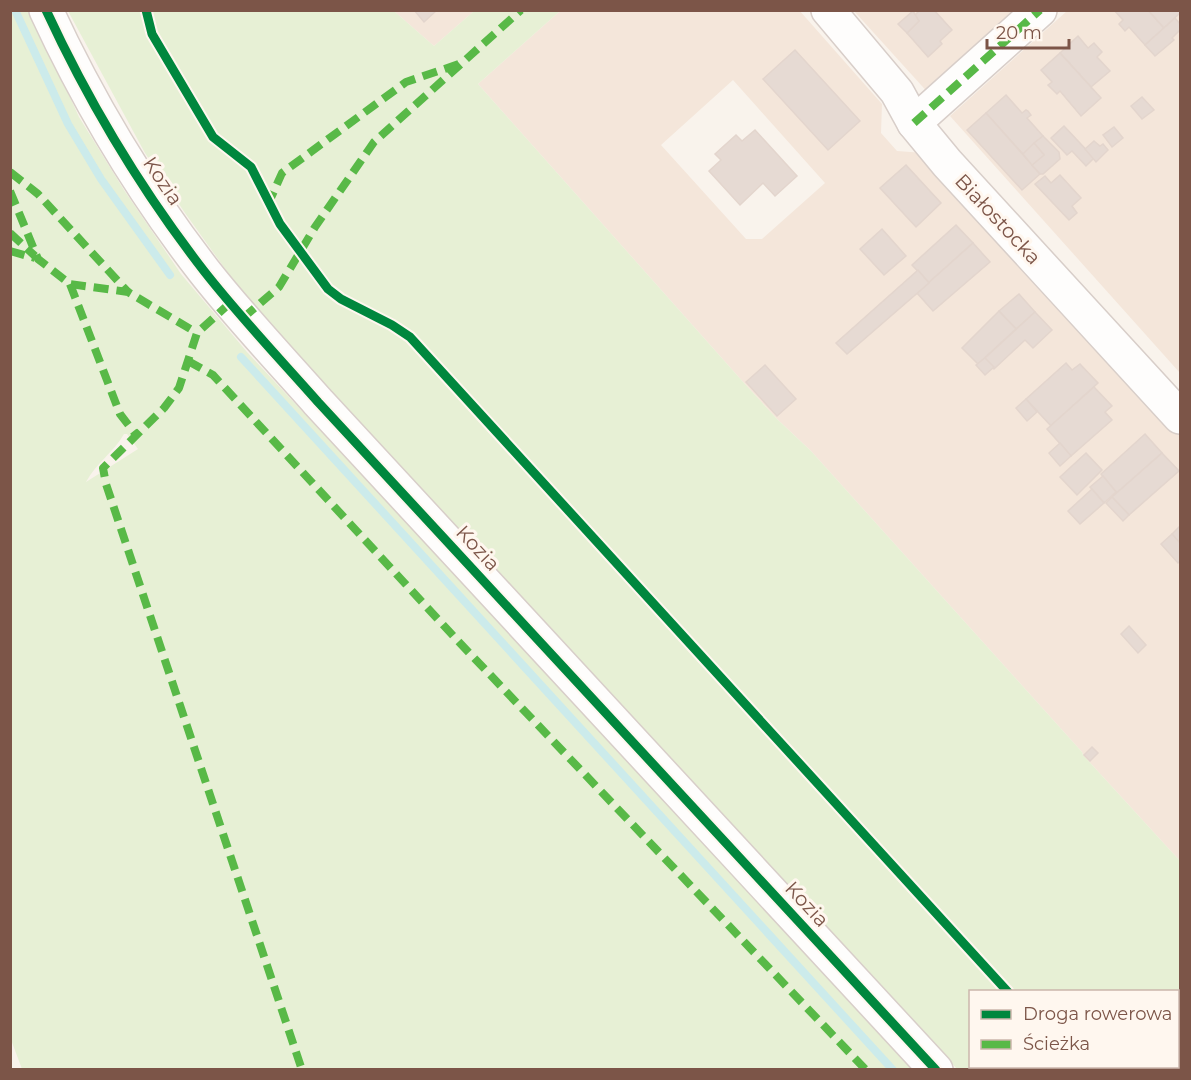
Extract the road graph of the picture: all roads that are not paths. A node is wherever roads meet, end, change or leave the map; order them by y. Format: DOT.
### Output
graph roads {
  1 [pos="46,10"];
  2 [pos="828,10"];
  3 [pos="1040,10"];
  4 [pos="914,123"];
  5 [pos="1180,417"];
  6 [pos="936,1070"];
  1 -- 6 [label="street, Kozia"];
  2 -- 4 [label="street, Białostocka"];
  3 -- 4 [label="street"];
  4 -- 5 [label="street, Białostocka"];
}
